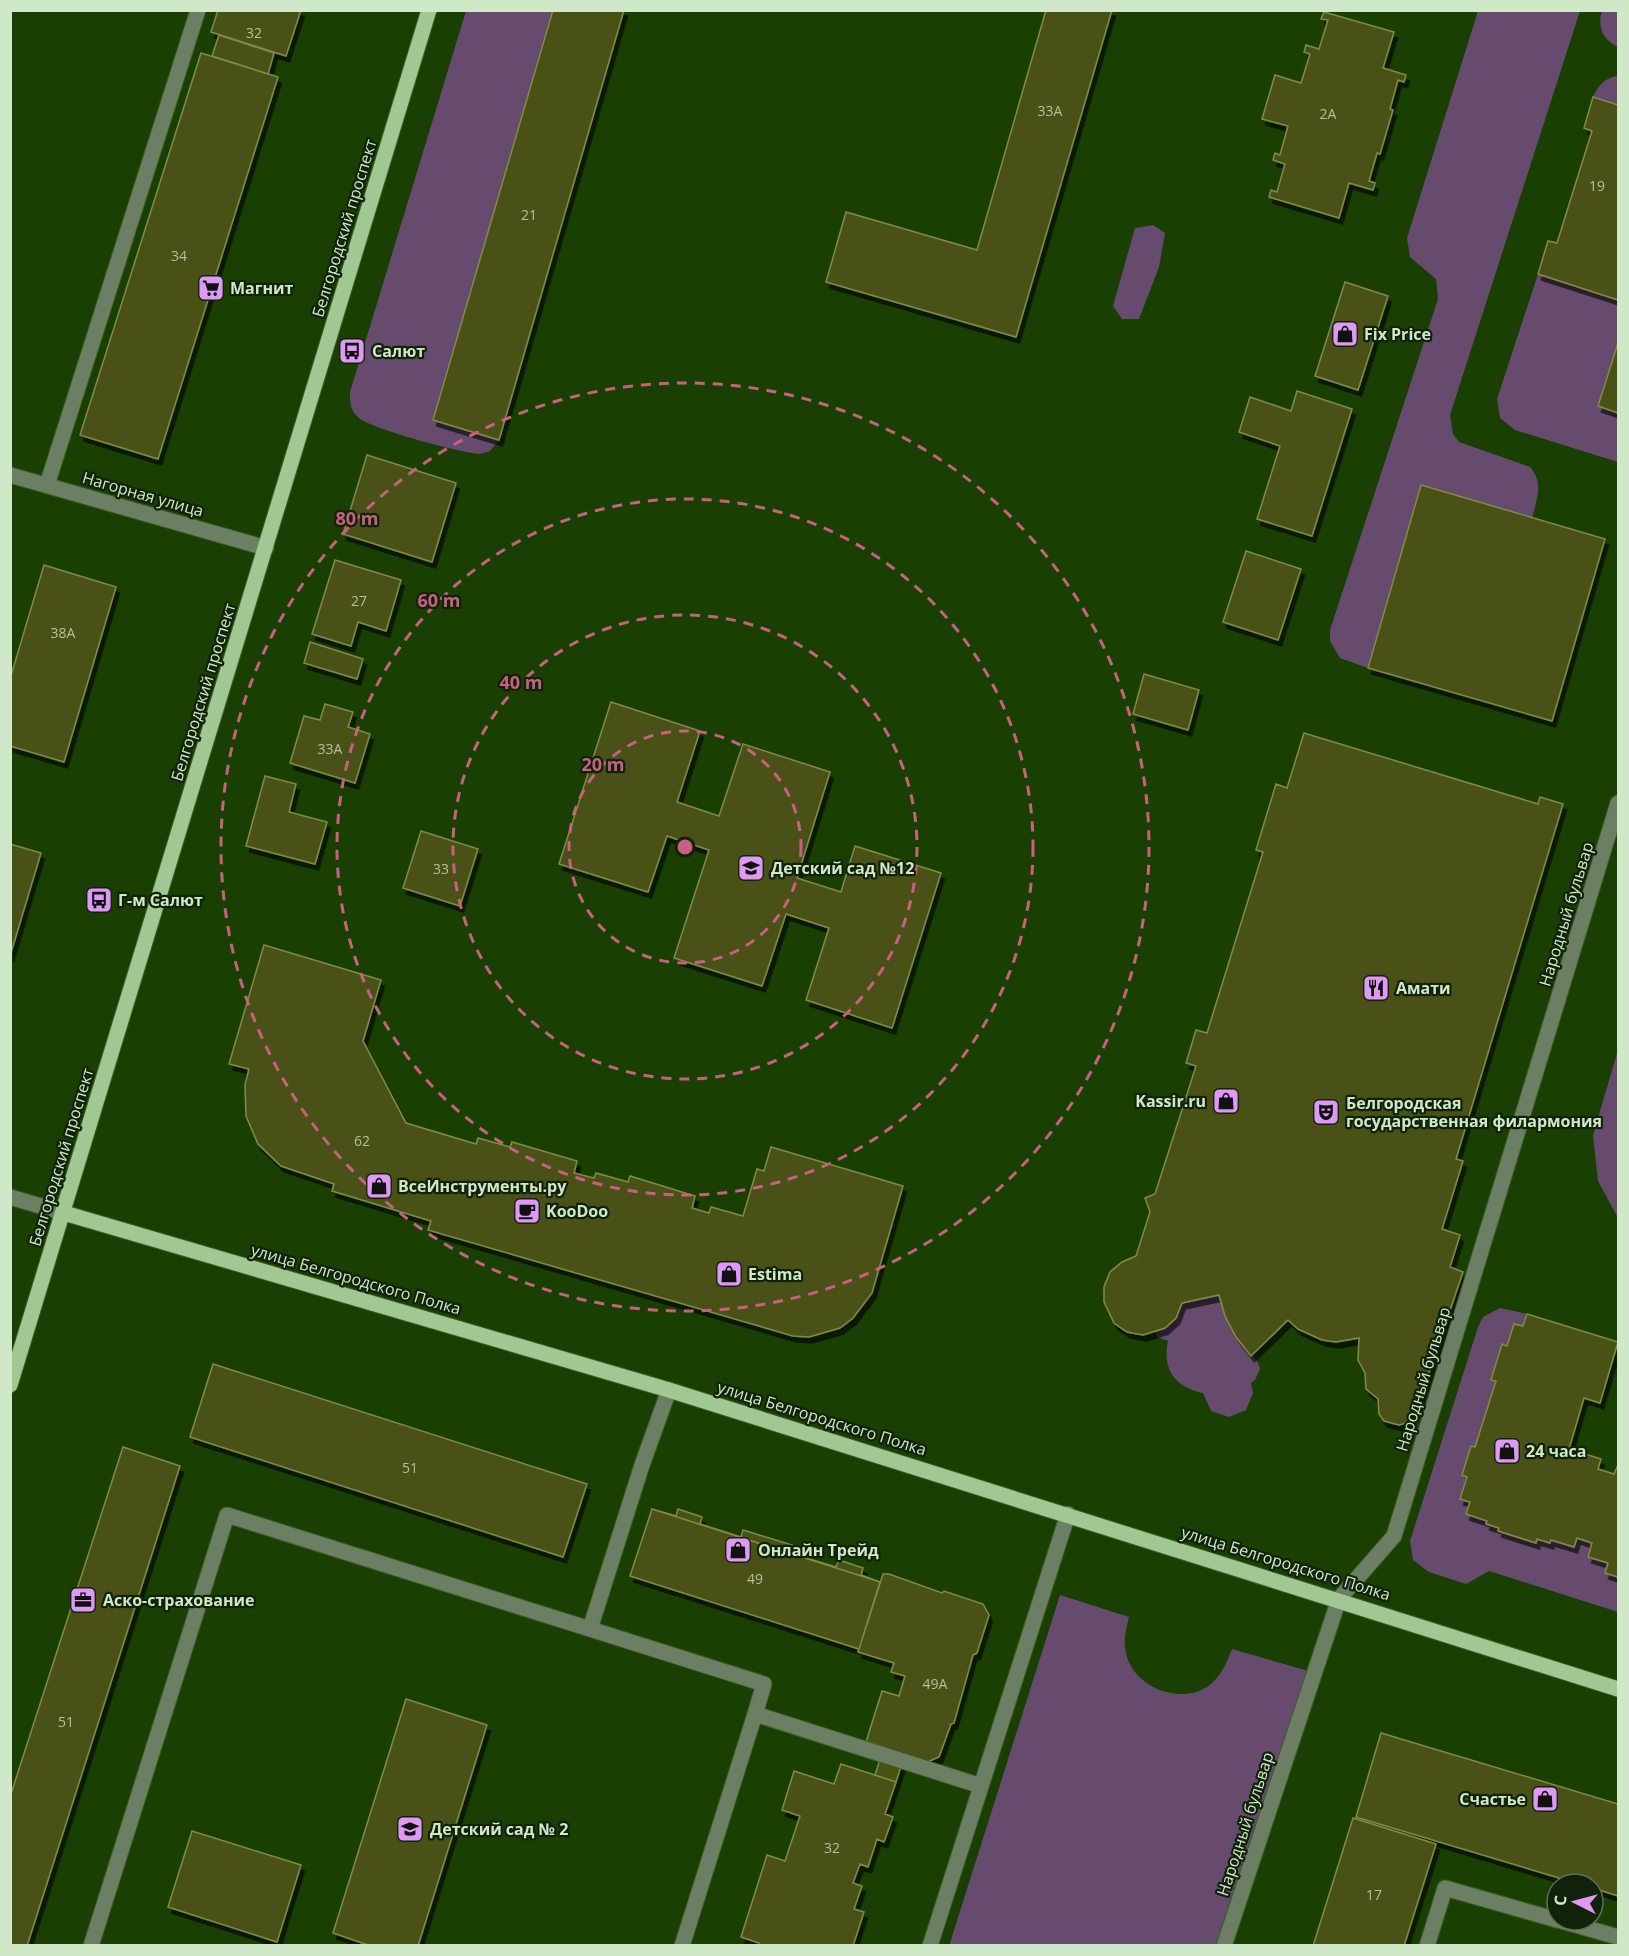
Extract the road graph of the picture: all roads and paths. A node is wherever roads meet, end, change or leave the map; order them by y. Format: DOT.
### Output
graph roads {
  1 [pos="198,10"];
  2 [pos="429,10"];
  3 [pos="10,475"];
  4 [pos="47,486"];
  5 [pos="266,548"];
  6 [pos="1618,803"];
  7 [pos="10,1197"];
  8 [pos="64,1213"];
  9 [pos="10,1385"];
  10 [pos="669,1390"];
  11 [pos="1068,1514"];
  12 [pos="1340,1599"];
  13 [pos="590,1629"];
  14 [pos="1618,1689"];
  15 [pos="755,1714"];
  16 [pos="981,1786"];
  17 [pos="1545,1917"];
  18 [pos="1600,1932"];
  19 [pos="1618,1937"];
  20 [pos="91,1946"];
  21 [pos="682,1946"];
  22 [pos="930,1946"];
  23 [pos="1224,1946"];
  24 [pos="1427,1946"];
  1 -- 4 [label="street"];
  2 -- 5 [label="main road, Белгородский проспект"];
  3 -- 4 [label="street, Нагорная улица"];
  4 -- 5 [label="street, Нагорная улица"];
  5 -- 8 [label="main road, Белгородский проспект"];
  6 -- 12 [label="street, Народный бульвар"];
  7 -- 8 [label="street, улица Белгородского Полка"];
  8 -- 9 [label="main road, Белгородский проспект"];
  8 -- 10 [label="main road, улица Белгородского Полка"];
  10 -- 11 [label="main road, улица Белгородского Полка"];
  10 -- 13 [label="street"];
  11 -- 12 [label="main road, улица Белгородского Полка"];
  11 -- 16 [label="street"];
  12 -- 14 [label="main road, улица Белгородского Полка"];
  12 -- 23 [label="street, Народный бульвар"];
  13 -- 15 [label="street"];
  13 -- 20 [label="street"];
  15 -- 16 [label="street"];
  15 -- 21 [label="street"];
  16 -- 22 [label="street"];
  17 -- 24 [label="street"];
  18 -- 19 [label="street"];
}
